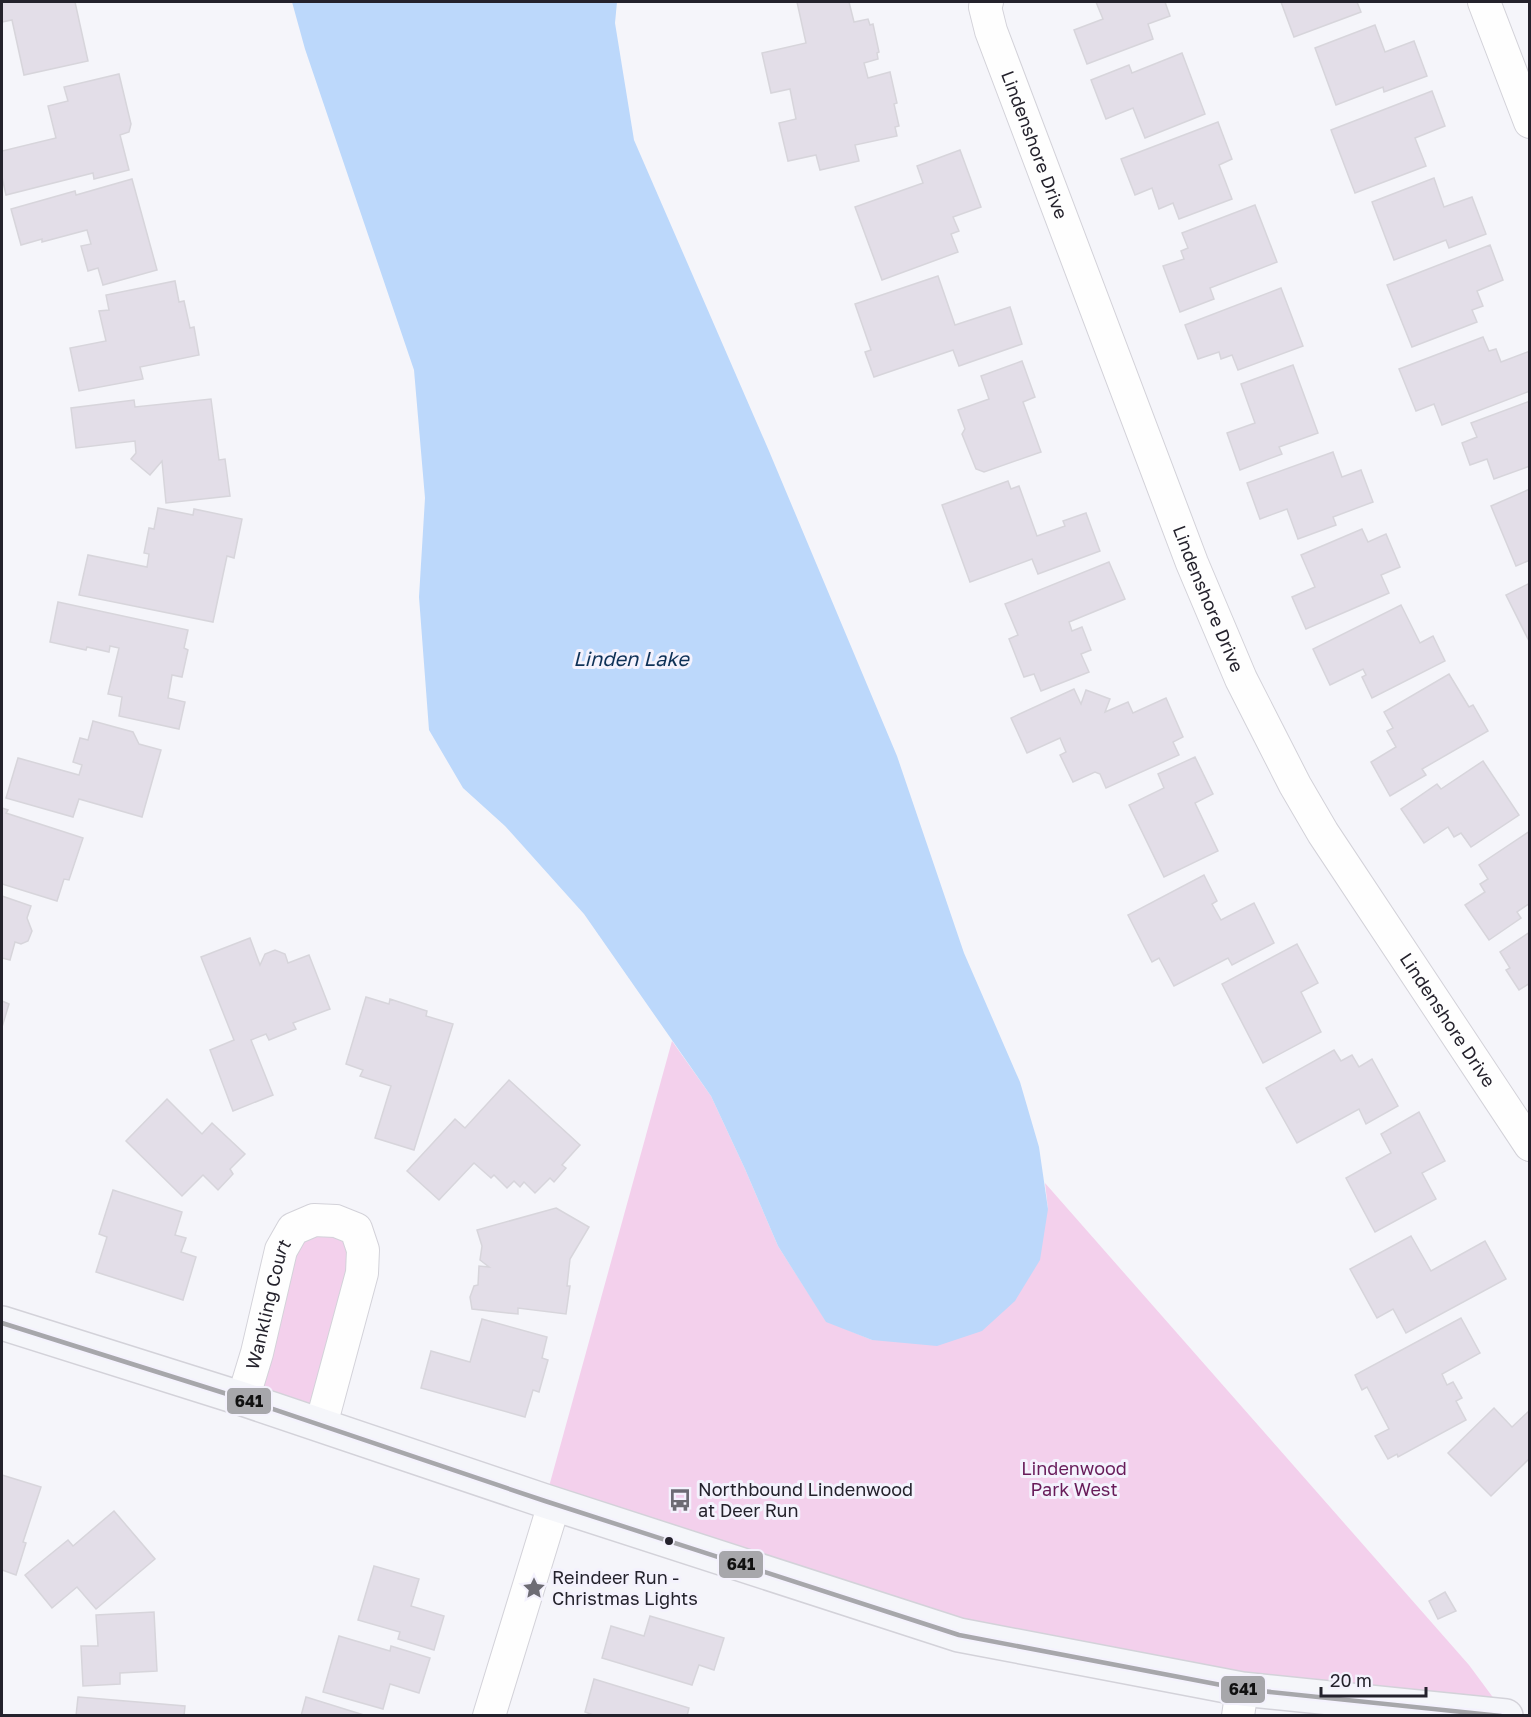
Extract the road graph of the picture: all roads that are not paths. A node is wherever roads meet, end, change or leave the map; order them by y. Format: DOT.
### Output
graph roads {
  1 [pos="987,2"];
  2 [pos="1484,2"];
  3 [pos="1530,122"];
  4 [pos="1530,1145"];
  5 [pos="2,1323"];
  6 [pos="243,1399"];
  7 [pos="321,1425"];
  8 [pos="554,1504"];
  9 [pos="1240,1702"];
  10 [pos="1530,1715"];
  11 [pos="489,1716"];
  12 [pos="1507,1716"];
  1 -- 4 [label="street, Lindenshore Drive"];
  2 -- 3 [label="street"];
  5 -- 6 [label="street"];
  6 -- 7 [label="street"];
  6 -- 7 [label="street, Wankling Court"];
  7 -- 8 [label="street"];
  8 -- 9 [label="street"];
  8 -- 11 [label="street"];
  9 -- 12 [label="street"];
  10 -- 12 [label="street"];
}
